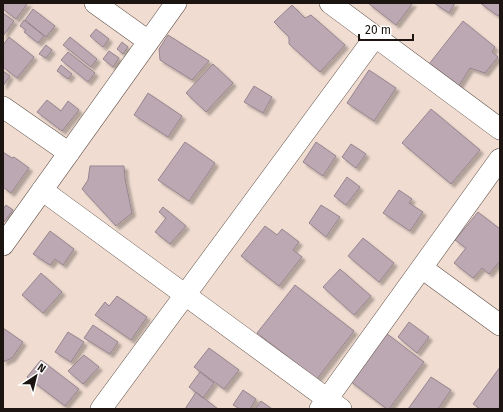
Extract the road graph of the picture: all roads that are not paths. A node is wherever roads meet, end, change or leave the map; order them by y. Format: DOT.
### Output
graph roads {
  1 [pos="95,3"];
  2 [pos="176,3"];
  3 [pos="330,3"];
  4 [pos="376,37"];
  5 [pos="148,41"];
  6 [pos="3,107"];
  7 [pos="500,130"];
  8 [pos="69,152"];
  9 [pos="500,159"];
  10 [pos="42,190"];
  11 [pos="3,245"];
  12 [pos="422,268"];
  13 [pos="186,296"];
  14 [pos="500,325"];
  15 [pos="329,406"];
  16 [pos="101,409"];
  1 -- 5 [label="street"];
  2 -- 5 [label="street"];
  3 -- 4 [label="street"];
  4 -- 7 [label="street"];
  4 -- 13 [label="street"];
  5 -- 8 [label="street"];
  6 -- 8 [label="street"];
  8 -- 10 [label="street"];
  9 -- 12 [label="street"];
  10 -- 11 [label="street"];
  10 -- 13 [label="street"];
  12 -- 14 [label="street"];
  12 -- 15 [label="street"];
  13 -- 15 [label="street"];
  13 -- 16 [label="street"];
}
